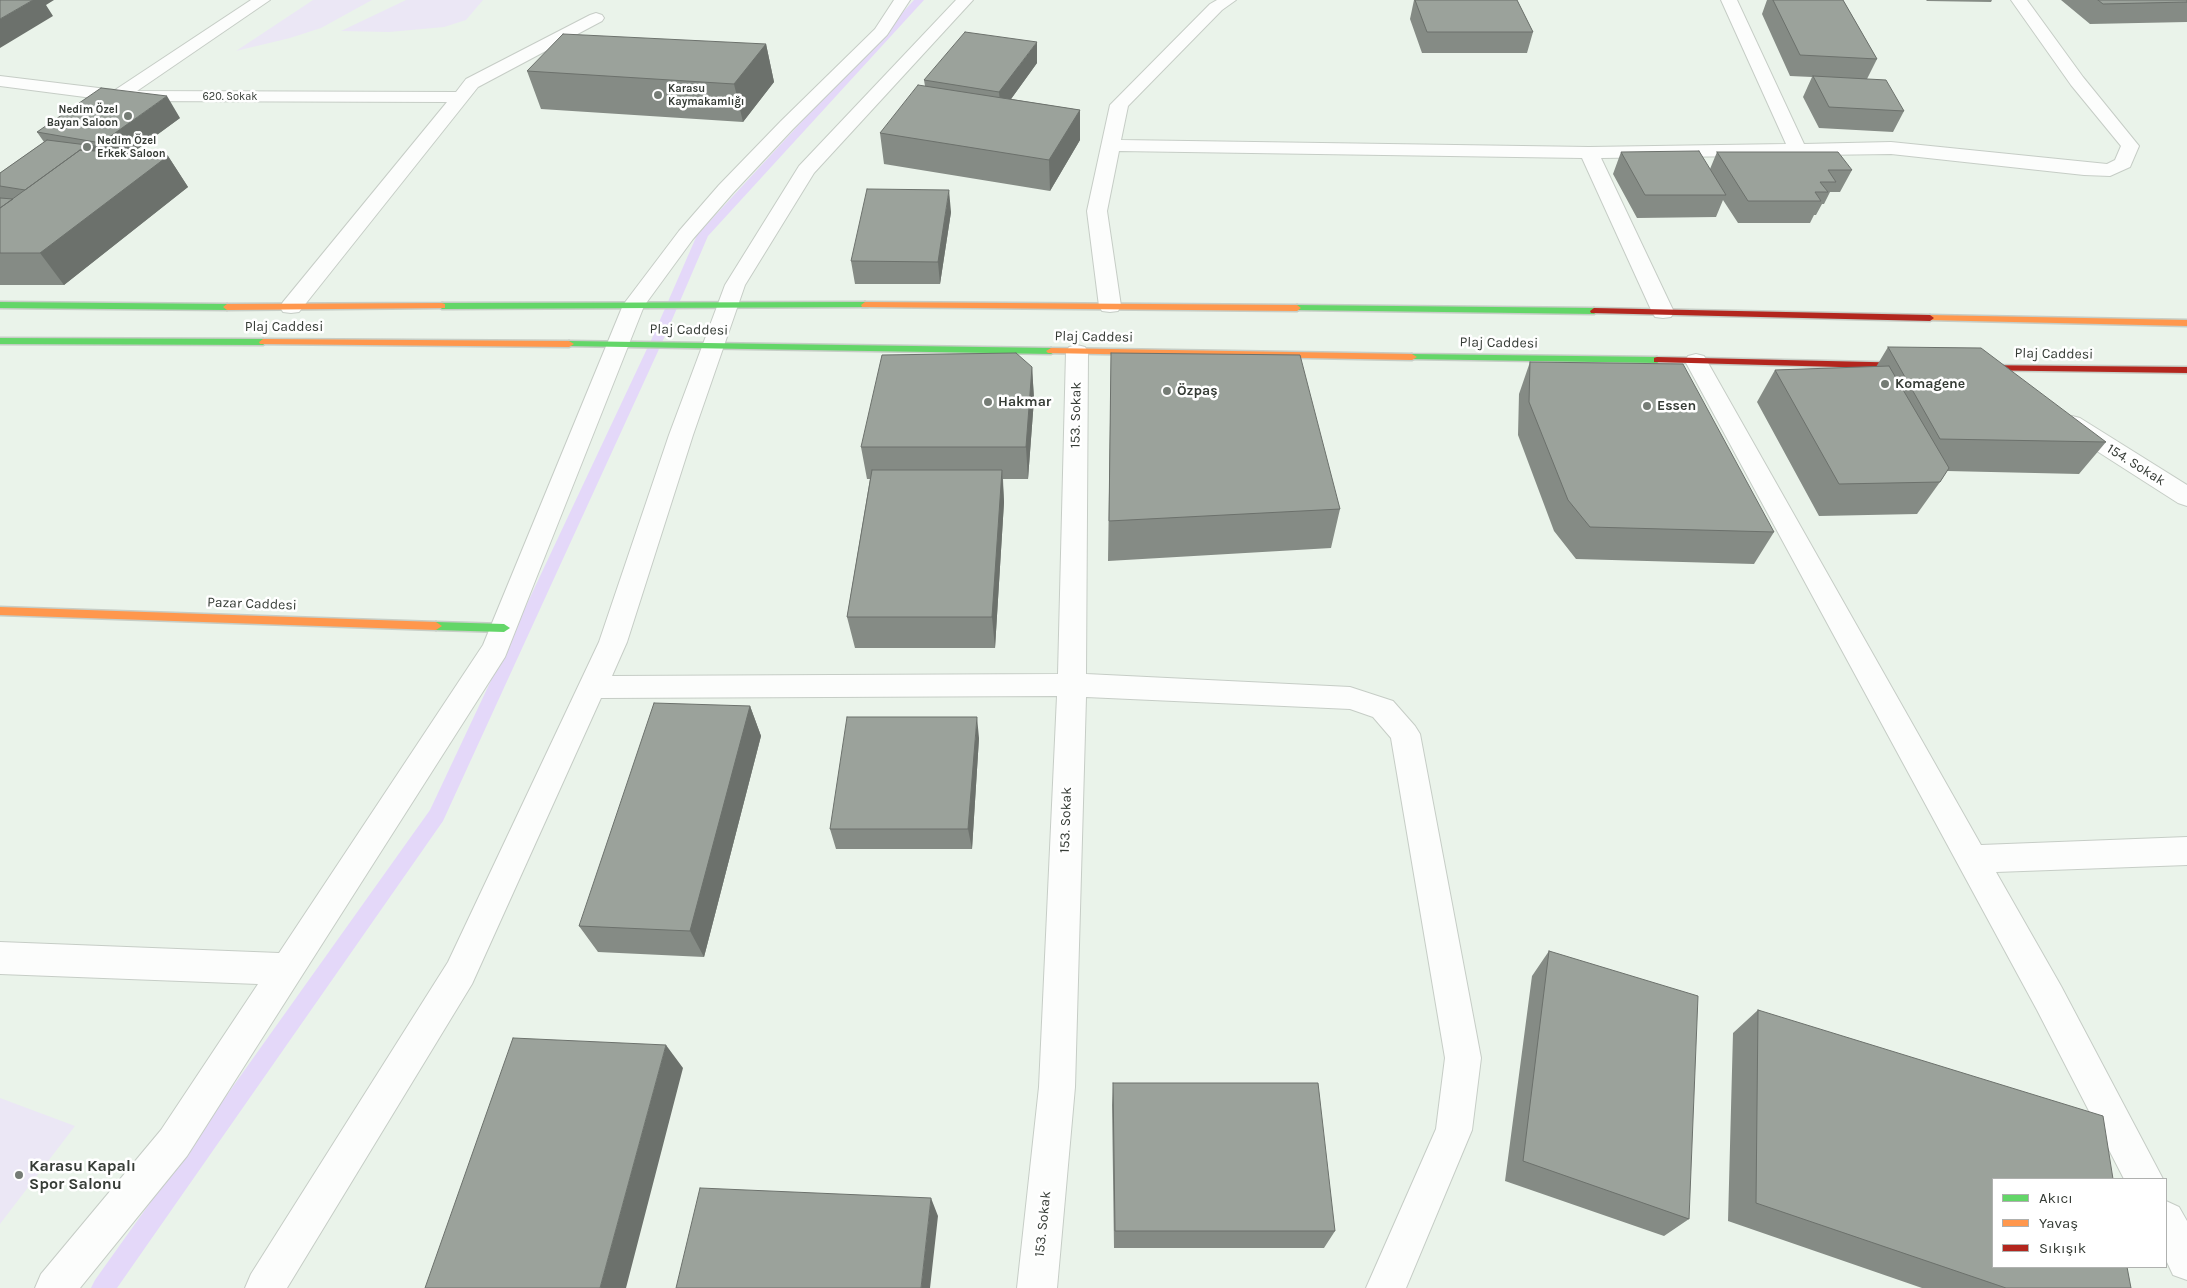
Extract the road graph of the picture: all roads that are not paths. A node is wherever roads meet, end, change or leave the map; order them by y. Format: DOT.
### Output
graph roads {
  1 [pos="262,0"];
  2 [pos="902,0"];
  3 [pos="965,0"];
  4 [pos="1228,0"];
  5 [pos="1729,0"];
  6 [pos="2019,0"];
  7 [pos="596,18"];
  8 [pos="0,81"];
  9 [pos="118,96"];
  10 [pos="461,97"];
  11 [pos="94,112"];
  12 [pos="1111,145"];
  13 [pos="1798,150"];
  14 [pos="1589,153"];
  15 [pos="0,305"];
  16 [pos="634,305"];
  17 [pos="728,306"];
  18 [pos="1110,306"];
  19 [pos="291,308"];
  20 [pos="1663,312"];
  21 [pos="2187,323"];
  22 [pos="0,341"];
  23 [pos="617,344"];
  24 [pos="713,346"];
  25 [pos="1077,352"];
  26 [pos="1696,361"];
  27 [pos="1924,367"];
  28 [pos="1974,368"];
  29 [pos="2187,370"];
  30 [pos="2016,389"];
  31 [pos="2057,415"];
  32 [pos="2187,497"];
  33 [pos="0,611"];
  34 [pos="504,628"];
  35 [pos="1072,684"];
  36 [pos="592,687"];
  37 [pos="2187,851"];
  38 [pos="1971,859"];
  39 [pos="0,958"];
  40 [pos="286,969"];
  41 [pos="2143,1178"];
  42 [pos="2167,1222"];
  43 [pos="2187,1261"];
  44 [pos="55,1288"];
  45 [pos="265,1288"];
  46 [pos="1037,1288"];
  47 [pos="1386,1288"];
  1 -- 9 [label="street"];
  2 -- 16 [label="street"];
  3 -- 17 [label="street"];
  4 -- 12 [label="street"];
  5 -- 13 [label="street"];
  6 -- 13 [label="street"];
  7 -- 10 [label="street"];
  8 -- 9 [label="street, 620. Sokak"];
  9 -- 10 [label="street, 620. Sokak"];
  9 -- 11 [label="street"];
  10 -- 19 [label="street"];
  12 -- 14 [label="street"];
  12 -- 18 [label="street"];
  13 -- 14 [label="street"];
  14 -- 20 [label="street"];
  15 -- 19 [label="main road, Plaj Caddesi"];
  16 -- 17 [label="main road, Plaj Caddesi"];
  16 -- 19 [label="main road, Plaj Caddesi"];
  16 -- 23 [label="street"];
  17 -- 18 [label="main road, Plaj Caddesi"];
  17 -- 24 [label="street"];
  18 -- 20 [label="main road, Plaj Caddesi"];
  20 -- 21 [label="main road, Plaj Caddesi"];
  22 -- 23 [label="main road, Plaj Caddesi"];
  23 -- 24 [label="main road, Plaj Caddesi"];
  23 -- 34 [label="street"];
  24 -- 25 [label="main road, Plaj Caddesi"];
  24 -- 36 [label="street"];
  25 -- 26 [label="main road, Plaj Caddesi"];
  25 -- 35 [label="street, 153. Sokak"];
  26 -- 27 [label="main road, Plaj Caddesi"];
  26 -- 38 [label="street"];
  28 -- 29 [label="main road, Plaj Caddesi"];
  28 -- 30 [label="street"];
  31 -- 32 [label="street, 154. Sokak"];
  33 -- 34 [label="main road, Pazar Caddesi"];
  34 -- 40 [label="street"];
  35 -- 36 [label="street"];
  35 -- 46 [label="street, 153. Sokak"];
  35 -- 47 [label="street"];
  36 -- 45 [label="street"];
  37 -- 38 [label="street"];
  38 -- 41 [label="street"];
  39 -- 40 [label="street"];
  40 -- 44 [label="street"];
  42 -- 43 [label="street"];
}
